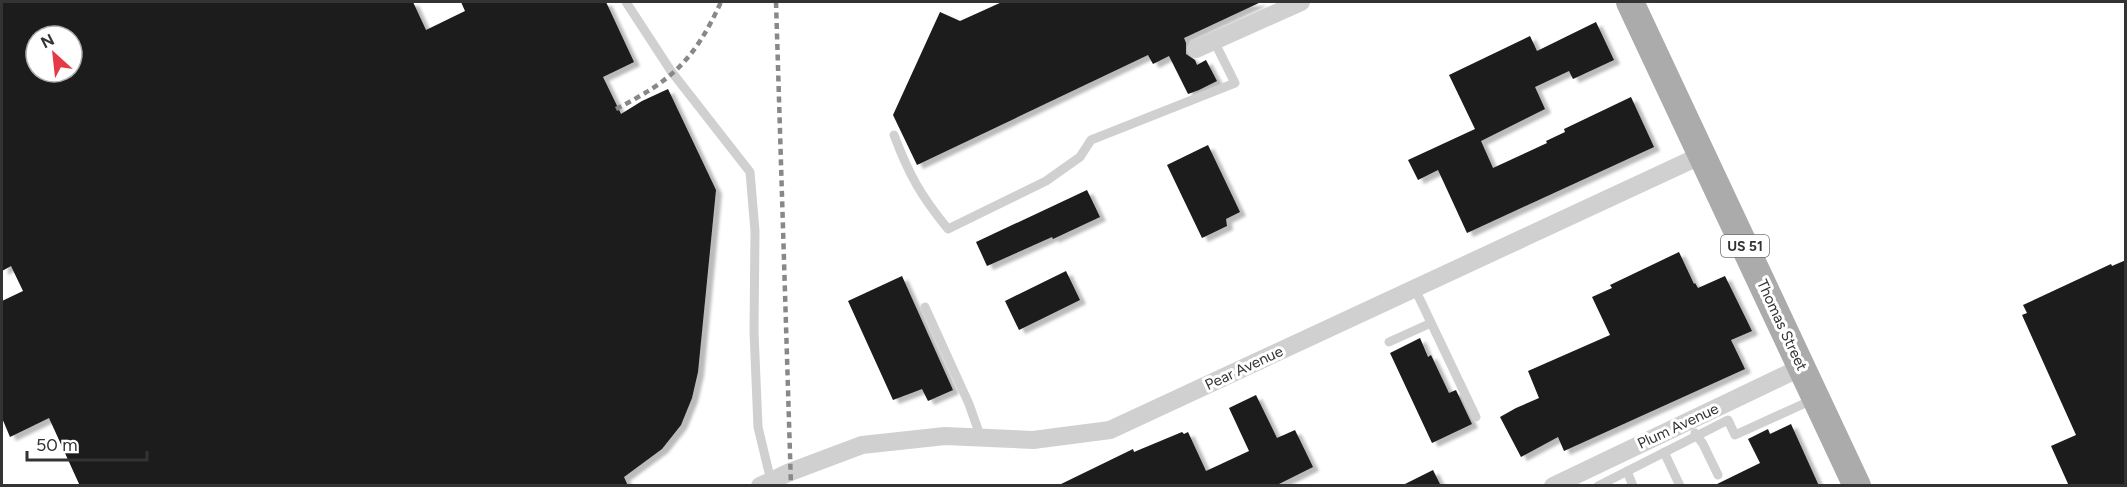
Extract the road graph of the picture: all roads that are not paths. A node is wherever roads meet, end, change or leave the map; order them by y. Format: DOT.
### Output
graph roads {
  1 [pos="626,2"];
  2 [pos="1301,2"];
  3 [pos="1637,4"];
  4 [pos="1214,41"];
  5 [pos="1196,49"];
  6 [pos="894,135"];
  7 [pos="1702,155"];
  8 [pos="1415,289"];
  9 [pos="925,307"];
  10 [pos="1431,323"];
  11 [pos="1389,342"];
  12 [pos="1802,367"];
  13 [pos="1816,398"];
  14 [pos="1476,417"];
  15 [pos="1692,429"];
  16 [pos="981,438"];
  17 [pos="1664,452"];
  18 [pos="1627,471"];
  19 [pos="1718,476"];
  20 [pos="765,483"];
  21 [pos="1553,486"];
  22 [pos="1598,486"];
  23 [pos="1634,486"];
  24 [pos="1680,486"];
  25 [pos="1857,486"];
  1 -- 20 [label="lane"];
  2 -- 4 [label="street"];
  3 -- 7 [label="main road, Thomas Street / US 51"];
  4 -- 5 [label="street"];
  4 -- 6 [label="lane"];
  7 -- 8 [label="street, Pear Avenue"];
  7 -- 12 [label="main road, Thomas Street / US 51"];
  8 -- 10 [label="lane"];
  8 -- 16 [label="street, Pear Avenue"];
  9 -- 16 [label="lane"];
  10 -- 11 [label="lane"];
  10 -- 14 [label="lane"];
  12 -- 13 [label="main road, Thomas Street / US 51"];
  12 -- 15 [label="street, Plum Avenue"];
  13 -- 15 [label="lane"];
  13 -- 25 [label="main road, Thomas Street / US 51"];
  15 -- 17 [label="lane"];
  15 -- 19 [label="lane"];
  15 -- 21 [label="street, Plum Avenue"];
  16 -- 20 [label="street, Pear Avenue"];
  17 -- 18 [label="lane"];
  17 -- 24 [label="lane"];
  18 -- 22 [label="lane"];
  18 -- 23 [label="lane"];
}
